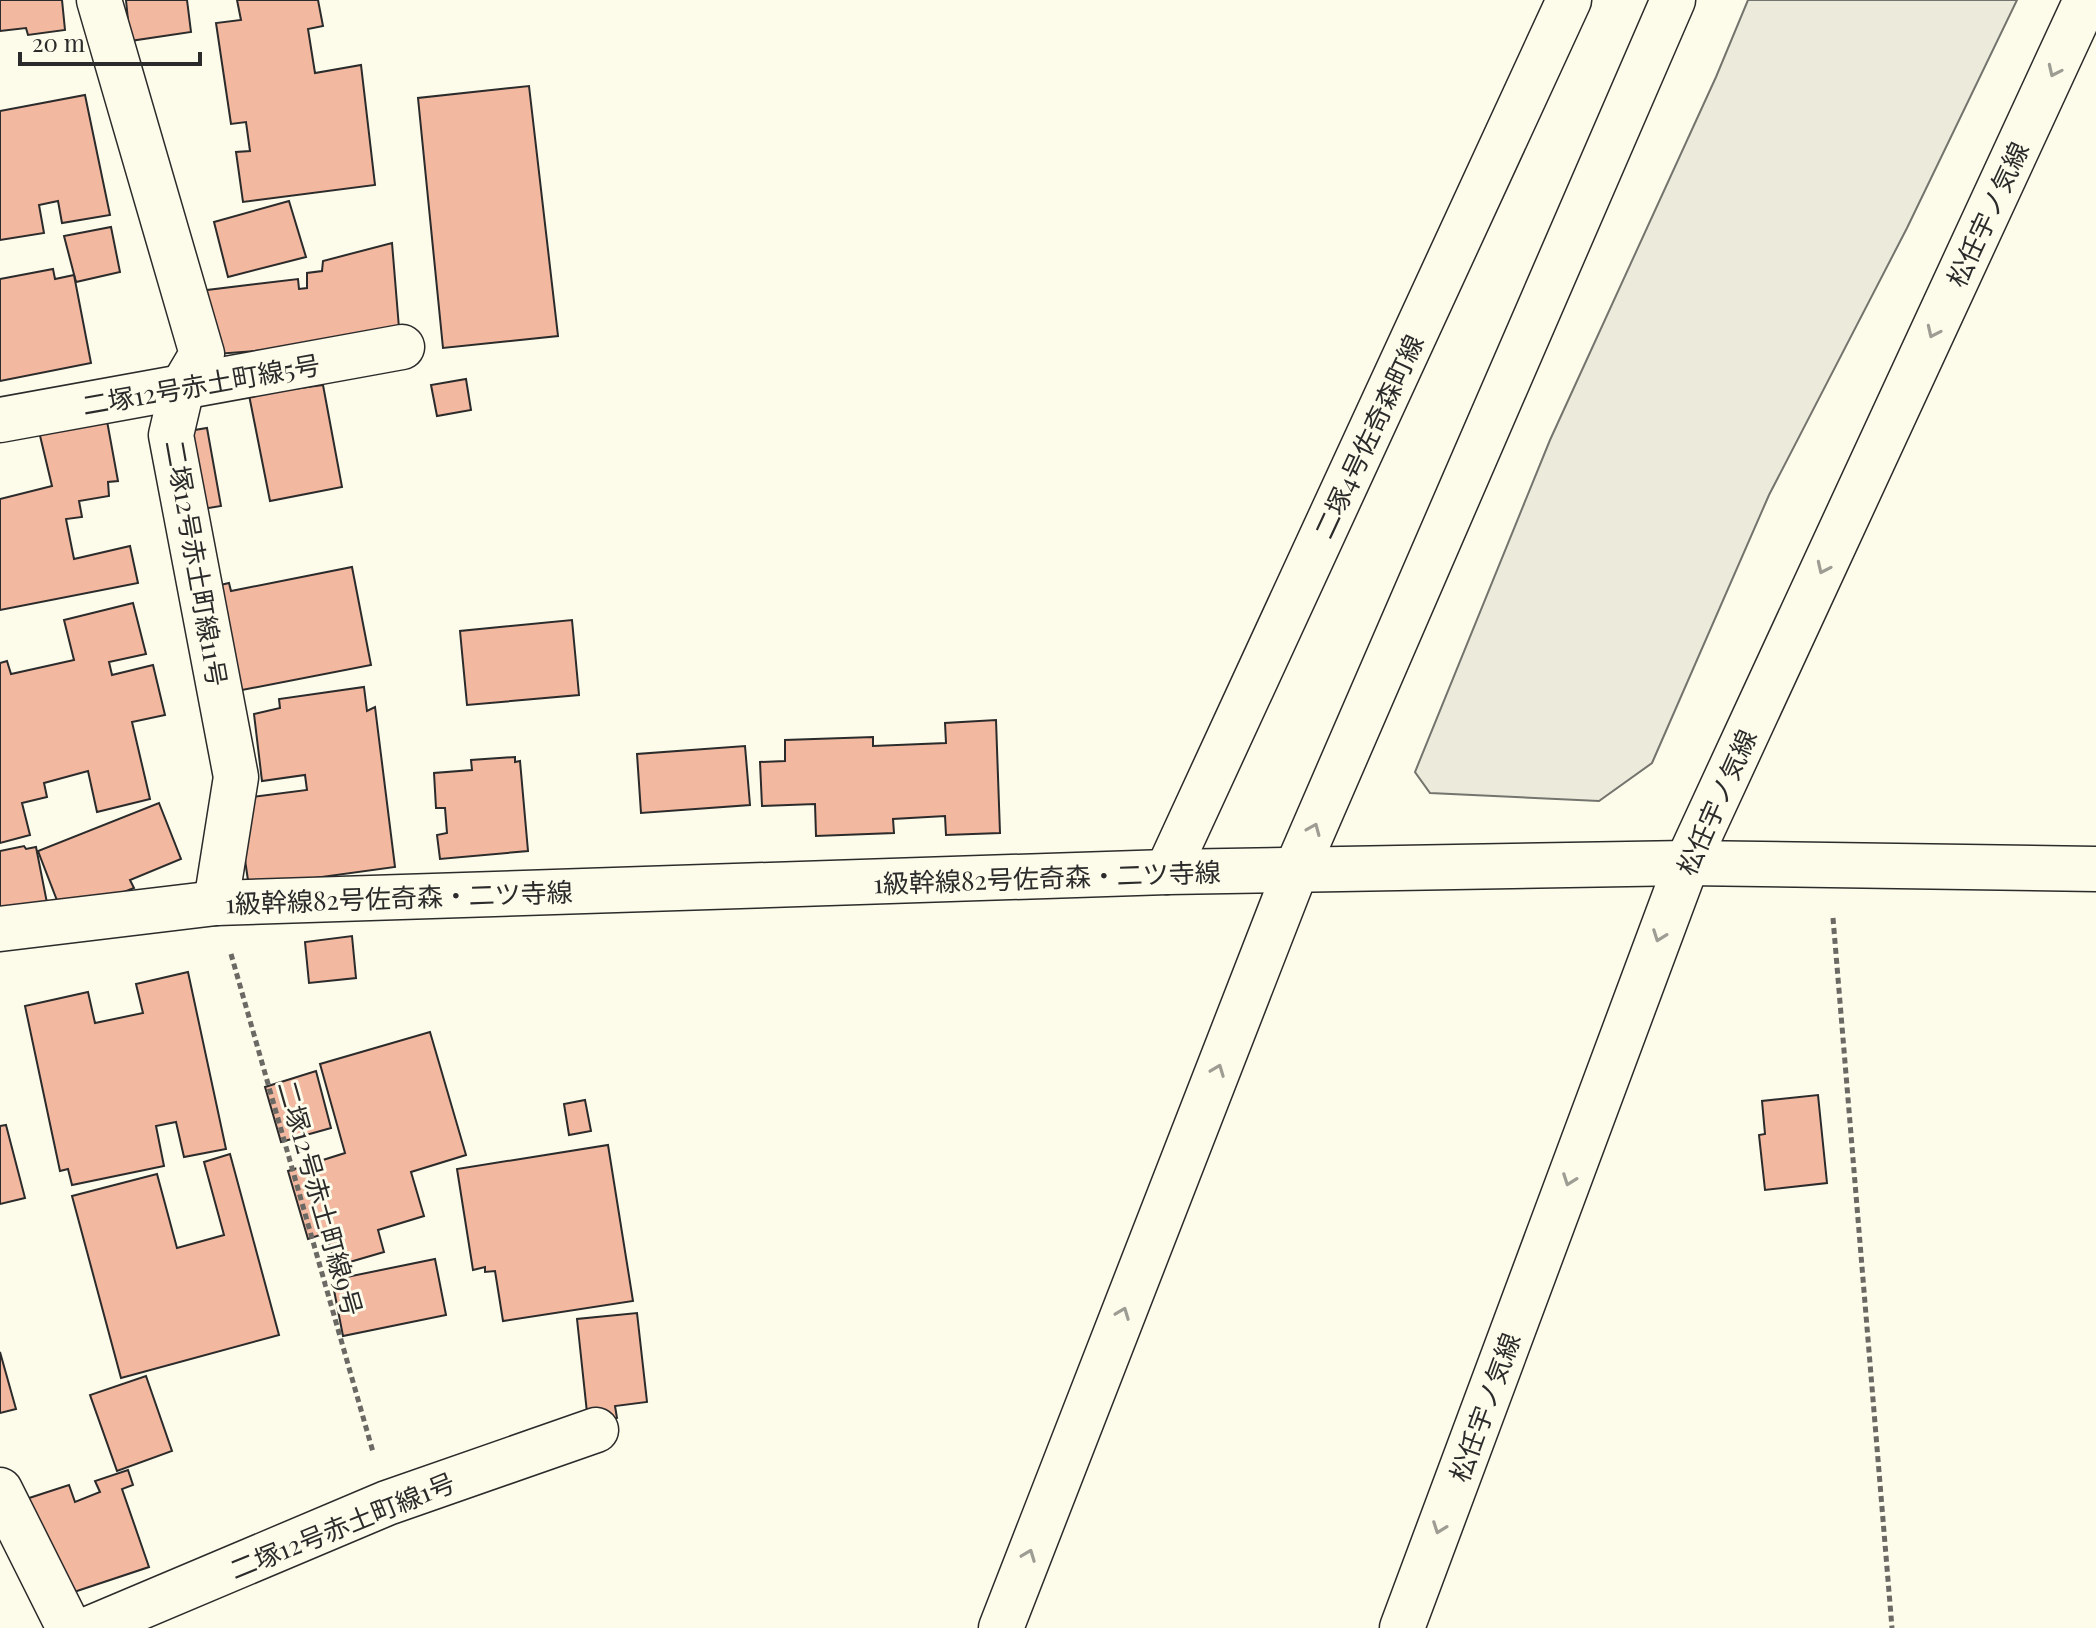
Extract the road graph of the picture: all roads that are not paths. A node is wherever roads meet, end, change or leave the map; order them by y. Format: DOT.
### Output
graph roads {
  1 [pos="99,0"];
  2 [pos="1569,0"];
  3 [pos="1673,0"];
  4 [pos="2086,0"];
  5 [pos="402,347"];
  6 [pos="182,388"];
  7 [pos="0,420"];
  8 [pos="1687,863"];
  9 [pos="2096,869"];
  10 [pos="1296,870"];
  11 [pos="1167,872"];
  12 [pos="216,903"];
  13 [pos="0,929"];
  14 [pos="596,1430"];
  15 [pos="0,1490"];
  16 [pos="69,1628"];
  17 [pos="91,1628"];
  18 [pos="1001,1628"];
  19 [pos="1402,1628"];
  1 -- 6 [label="street, 二塚12号赤土町線11号"];
  2 -- 11 [label="street, 二塚4号佐奇森町線"];
  10 -- 3 [label="street, one-way"];
  4 -- 8 [label="street, 松任宇ノ気線, one-way"];
  5 -- 6 [label="street, 二塚12号赤土町線5号"];
  6 -- 7 [label="street, 二塚12号赤土町線5号"];
  6 -- 12 [label="street, 二塚12号赤土町線11号"];
  8 -- 9 [label="street, 1級幹線82号佐奇森・二ツ寺線"];
  8 -- 10 [label="street, 1級幹線82号佐奇森・二ツ寺線"];
  8 -- 19 [label="street, 松任宇ノ気線, one-way"];
  10 -- 11 [label="street, 1級幹線82号佐奇森・二ツ寺線"];
  18 -- 10 [label="street, one-way"];
  11 -- 12 [label="street, 1級幹線82号佐奇森・二ツ寺線"];
  12 -- 13 [label="street, 1級幹線82号佐奇森・二ツ寺線"];
  14 -- 17 [label="street, 二塚12号赤土町線1号"];
  15 -- 16 [label="street"];
}
